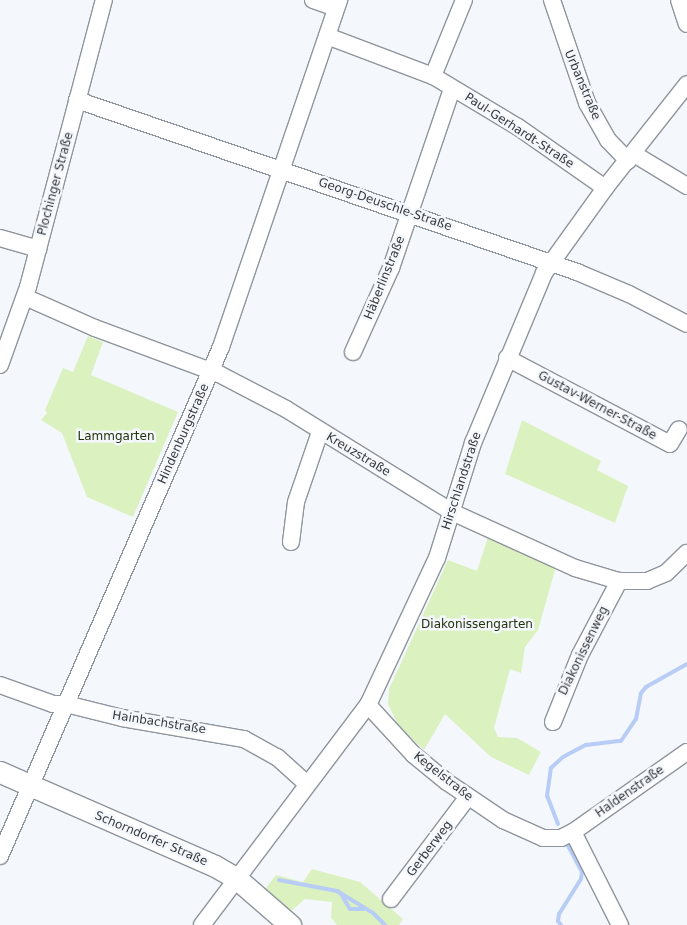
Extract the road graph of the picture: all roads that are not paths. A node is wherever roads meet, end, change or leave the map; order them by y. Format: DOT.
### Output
graph roads {
  1 [pos="104,0"];
  2 [pos="313,0"];
  3 [pos="464,0"];
  4 [pos="552,0"];
  5 [pos="679,0"];
  6 [pos="337,4"];
  7 [pos="687,24"];
  8 [pos="326,36"];
  9 [pos="433,76"];
  10 [pos="687,84"];
  11 [pos="452,89"];
  12 [pos="77,100"];
  13 [pos="631,158"];
  14 [pos="282,169"];
  15 [pos="687,186"];
  16 [pos="605,188"];
  17 [pos="409,214"];
  18 [pos="0,238"];
  19 [pos="38,249"];
  20 [pos="551,263"];
  21 [pos="25,297"];
  22 [pos="687,324"];
  23 [pos="354,352"];
  24 [pos="507,358"];
  25 [pos="0,365"];
  26 [pos="211,370"];
  27 [pos="679,429"];
  28 [pos="320,432"];
  29 [pos="454,513"];
  30 [pos="292,542"];
  31 [pos="687,553"];
  32 [pos="619,581"];
  33 [pos="0,685"];
  34 [pos="66,704"];
  35 [pos="368,705"];
  36 [pos="553,722"];
  37 [pos="687,752"];
  38 [pos="0,772"];
  39 [pos="303,780"];
  40 [pos="31,786"];
  41 [pos="468,797"];
  42 [pos="573,832"];
  43 [pos="0,856"];
  44 [pos="236,878"];
  45 [pos="391,899"];
  46 [pos="202,925"];
  47 [pos="290,925"];
  48 [pos="620,925"];
  1 -- 12 [label="street, Plochinger Straße"];
  2 -- 6 [label="street"];
  3 -- 9 [label="street"];
  4 -- 13 [label="street, Urbanstraße"];
  5 -- 7 [label="street"];
  6 -- 8 [label="street, Hindenburgstraße"];
  8 -- 9 [label="street, Paul-Gerhardt-Straße"];
  8 -- 14 [label="street, Hindenburgstraße"];
  9 -- 11 [label="street, Paul-Gerhardt-Straße"];
  10 -- 13 [label="street, Hirschlandstraße"];
  11 -- 16 [label="street, Paul-Gerhardt-Straße"];
  11 -- 17 [label="street, Häberlinstraße"];
  12 -- 14 [label="street, Georg-Deuschle-Straße"];
  12 -- 19 [label="street, Plochinger Straße"];
  13 -- 15 [label="street, Urbanstraße"];
  13 -- 16 [label="street, Hirschlandstraße"];
  14 -- 17 [label="street, Georg-Deuschle-Straße"];
  14 -- 26 [label="street, Hindenburgstraße"];
  16 -- 20 [label="street, Hirschlandstraße"];
  17 -- 20 [label="street, Georg-Deuschle-Straße"];
  17 -- 23 [label="street, Häberlinstraße"];
  18 -- 19 [label="street"];
  19 -- 21 [label="street, Plochinger Straße"];
  20 -- 22 [label="street, Georg-Deuschle-Straße"];
  20 -- 24 [label="street, Hirschlandstraße"];
  21 -- 25 [label="street, Plochinger Straße"];
  21 -- 26 [label="street, Kreuzstraße"];
  24 -- 27 [label="street, Gustav-Werner-Straße"];
  24 -- 29 [label="street, Hirschlandstraße"];
  26 -- 28 [label="street, Kreuzstraße"];
  26 -- 34 [label="street, Hindenburgstraße"];
  28 -- 29 [label="street, Kreuzstraße"];
  28 -- 30 [label="street"];
  29 -- 32 [label="street, Kreuzstraße"];
  29 -- 35 [label="street, Hirschlandstraße"];
  31 -- 32 [label="street, Kreuzstraße"];
  32 -- 36 [label="street, Diakonissenweg"];
  33 -- 34 [label="street, Hainbachstraße"];
  34 -- 39 [label="street, Hainbachstraße"];
  34 -- 40 [label="street, Hindenburgstraße"];
  35 -- 39 [label="street, Hirschlandstraße"];
  35 -- 41 [label="street, Kegelstraße"];
  37 -- 42 [label="street, Haldenstraße"];
  38 -- 40 [label="main road, Schorndorfer Straße"];
  39 -- 44 [label="street, Hirschlandstraße"];
  40 -- 43 [label="street, Hindenburgstraße"];
  40 -- 44 [label="main road, Schorndorfer Straße"];
  41 -- 42 [label="street, Kegelstraße"];
  41 -- 45 [label="street, Gerberweg"];
  42 -- 48 [label="street"];
  44 -- 46 [label="street, Hirschlandstraße"];
  44 -- 47 [label="main road, Schorndorfer Straße"];
}
